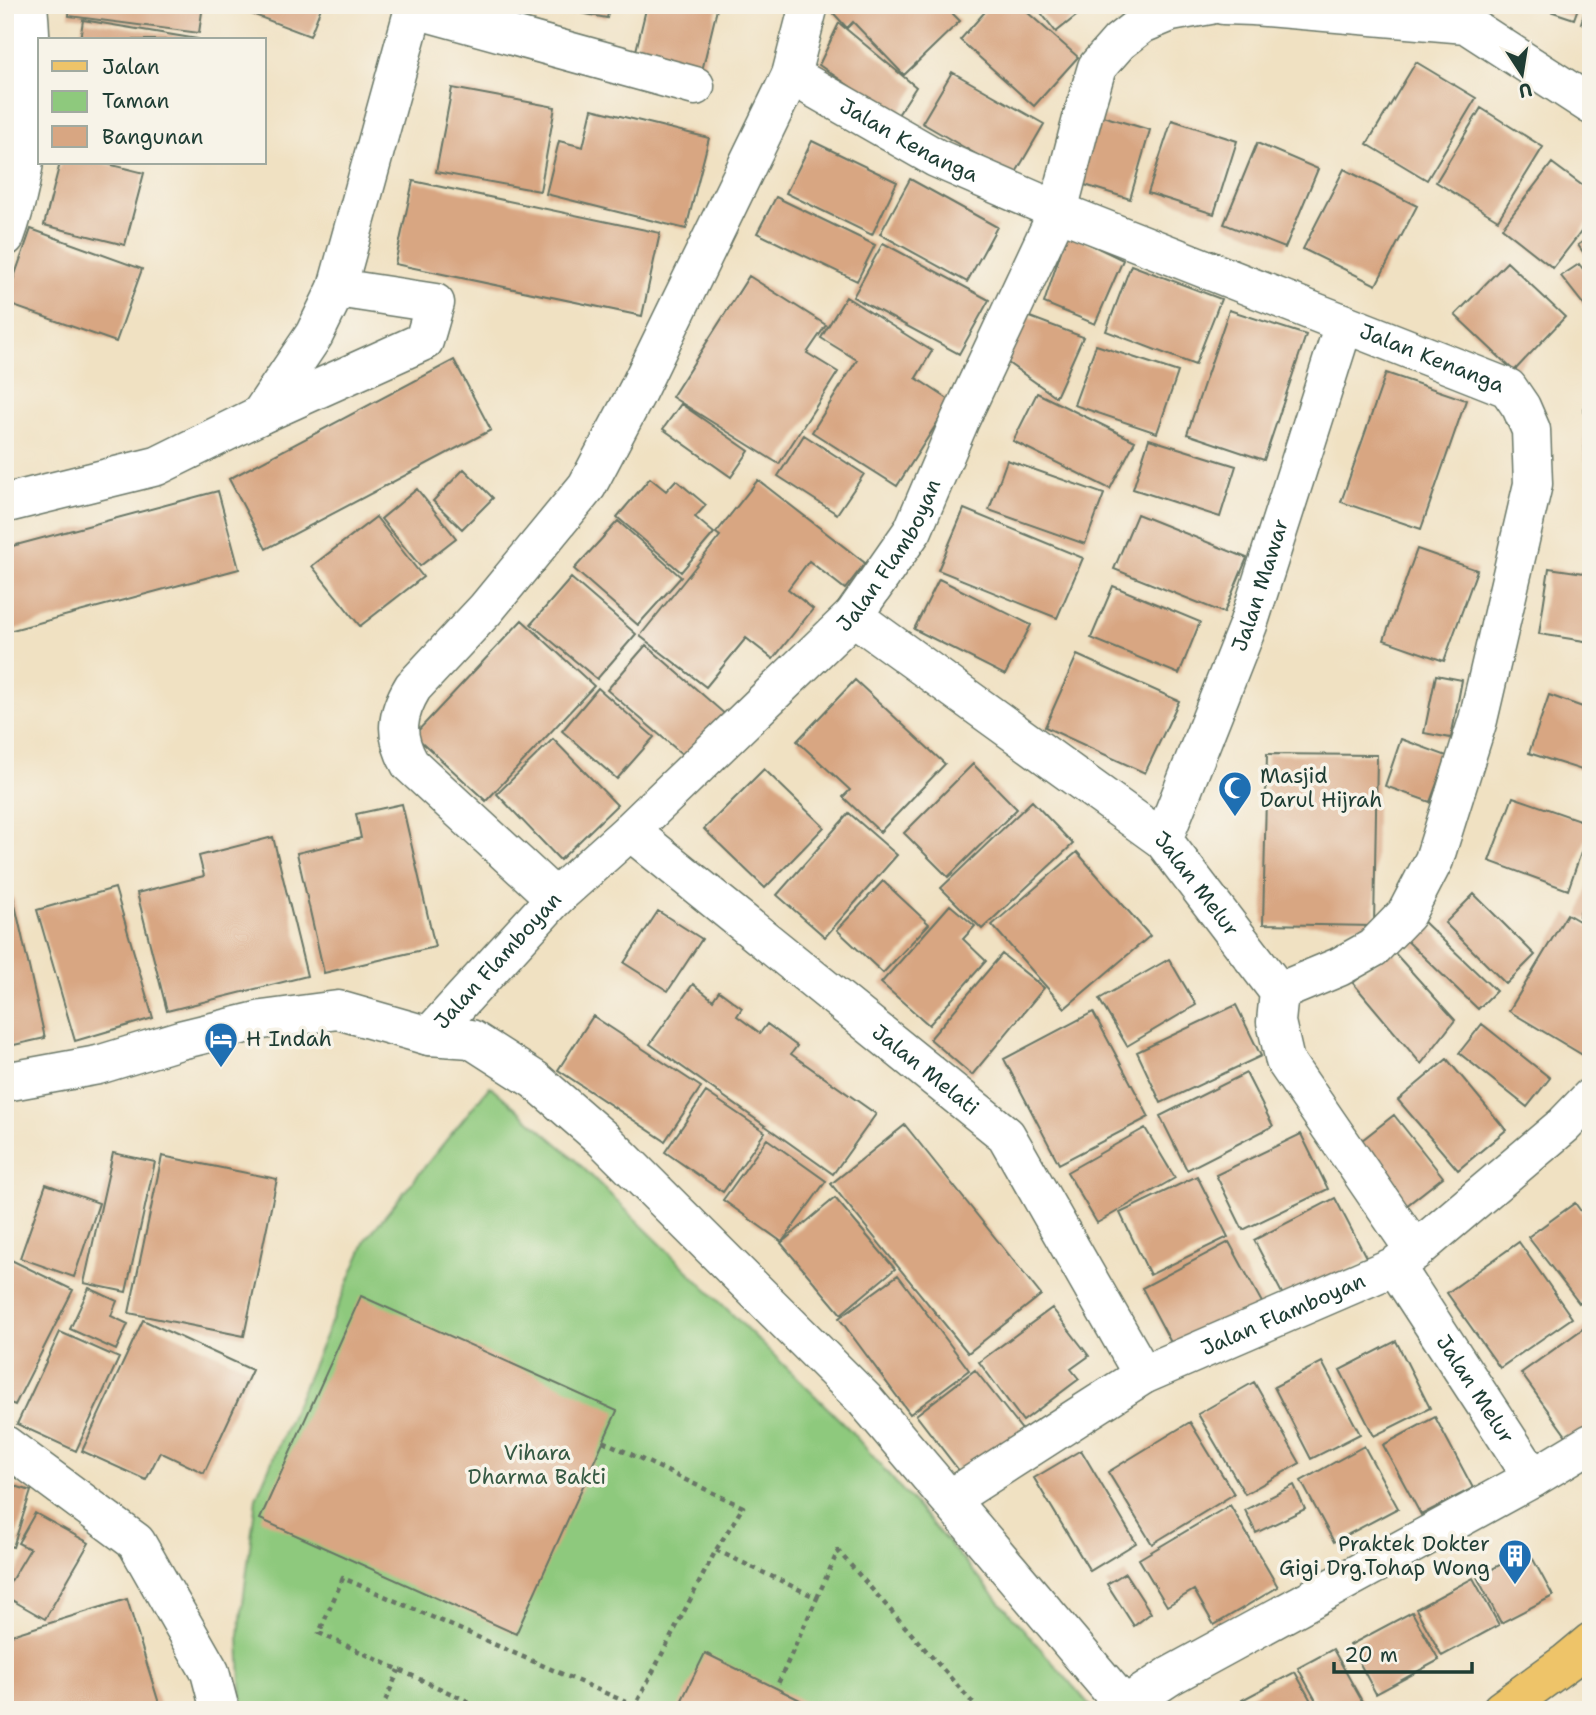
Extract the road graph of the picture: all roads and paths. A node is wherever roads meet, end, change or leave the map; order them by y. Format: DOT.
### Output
graph roads {
  1 [pos="28,5"];
  2 [pos="809,5"];
  3 [pos="1210,5"];
  4 [pos="1223,5"];
  5 [pos="415,7"];
  6 [pos="1468,15"];
  7 [pos="791,75"];
  8 [pos="695,86"];
  9 [pos="1591,105"];
  10 [pos="1058,211"];
  11 [pos="5,237"];
  12 [pos="337,288"];
  13 [pos="1344,324"];
  14 [pos="260,415"];
  15 [pos="11,502"];
  16 [pos="853,616"];
  17 [pos="630,831"];
  18 [pos="1163,840"];
  19 [pos="555,898"];
  20 [pos="1279,992"];
  21 [pos="429,1036"];
  22 [pos="5,1082"];
  23 [pos="1591,1097"];
  24 [pos="1405,1258"];
  25 [pos="1143,1376"];
  26 [pos="604,1441"];
  27 [pos="1591,1443"];
  28 [pos="5,1445"];
  29 [pos="1533,1478"];
  30 [pos="950,1499"];
  31 [pos="716,1550"];
  32 [pos="817,1598"];
  33 [pos="1591,1642"];
  34 [pos="399,1670"];
  35 [pos="776,1688"];
  36 [pos="634,1708"];
  37 [pos="1126,1708"];
  38 [pos="220,1710"];
  39 [pos="381,1710"];
  40 [pos="487,1710"];
  41 [pos="979,1710"];
  42 [pos="1501,1710"];
  1 -- 11 [label="street"];
  2 -- 7 [label="street"];
  3 -- 10 [label="street, Jalan Flamboyan"];
  4 -- 6 [label="street"];
  5 -- 8 [label="street"];
  5 -- 12 [label="street"];
  6 -- 9 [label="street"];
  7 -- 10 [label="street, Jalan Kenanga"];
  7 -- 19 [label="street"];
  10 -- 13 [label="street, Jalan Kenanga"];
  10 -- 16 [label="street, Jalan Flamboyan"];
  12 -- 14 [label="street"];
  12 -- 14 [label="street"];
  13 -- 18 [label="street, Jalan Mawar"];
  13 -- 20 [label="street, Jalan Kenanga"];
  14 -- 15 [label="street"];
  16 -- 17 [label="street, Jalan Flamboyan"];
  16 -- 18 [label="street, Jalan Melur"];
  17 -- 19 [label="street, Jalan Flamboyan"];
  17 -- 25 [label="street, Jalan Melati"];
  18 -- 20 [label="street, Jalan Melur"];
  19 -- 21 [label="street, Jalan Flamboyan"];
  20 -- 24 [label="street, Jalan Melur"];
  21 -- 22 [label="street"];
  21 -- 30 [label="street"];
  23 -- 24 [label="street, Jalan Flamboyan"];
  24 -- 25 [label="street, Jalan Flamboyan"];
  24 -- 29 [label="street, Jalan Melur"];
  25 -- 30 [label="street, Jalan Flamboyan"];
  26 -- 31 [label="path"];
  27 -- 29 [label="street"];
  28 -- 38 [label="street"];
  29 -- 37 [label="street"];
  30 -- 37 [label="street"];
  31 -- 32 [label="path"];
  31 -- 36 [label="path"];
  32 -- 35 [label="path"];
  32 -- 41 [label="path"];
  33 -- 42 [label="main road"];
  34 -- 36 [label="path"];
  34 -- 39 [label="path"];
  34 -- 40 [label="path"];
}
